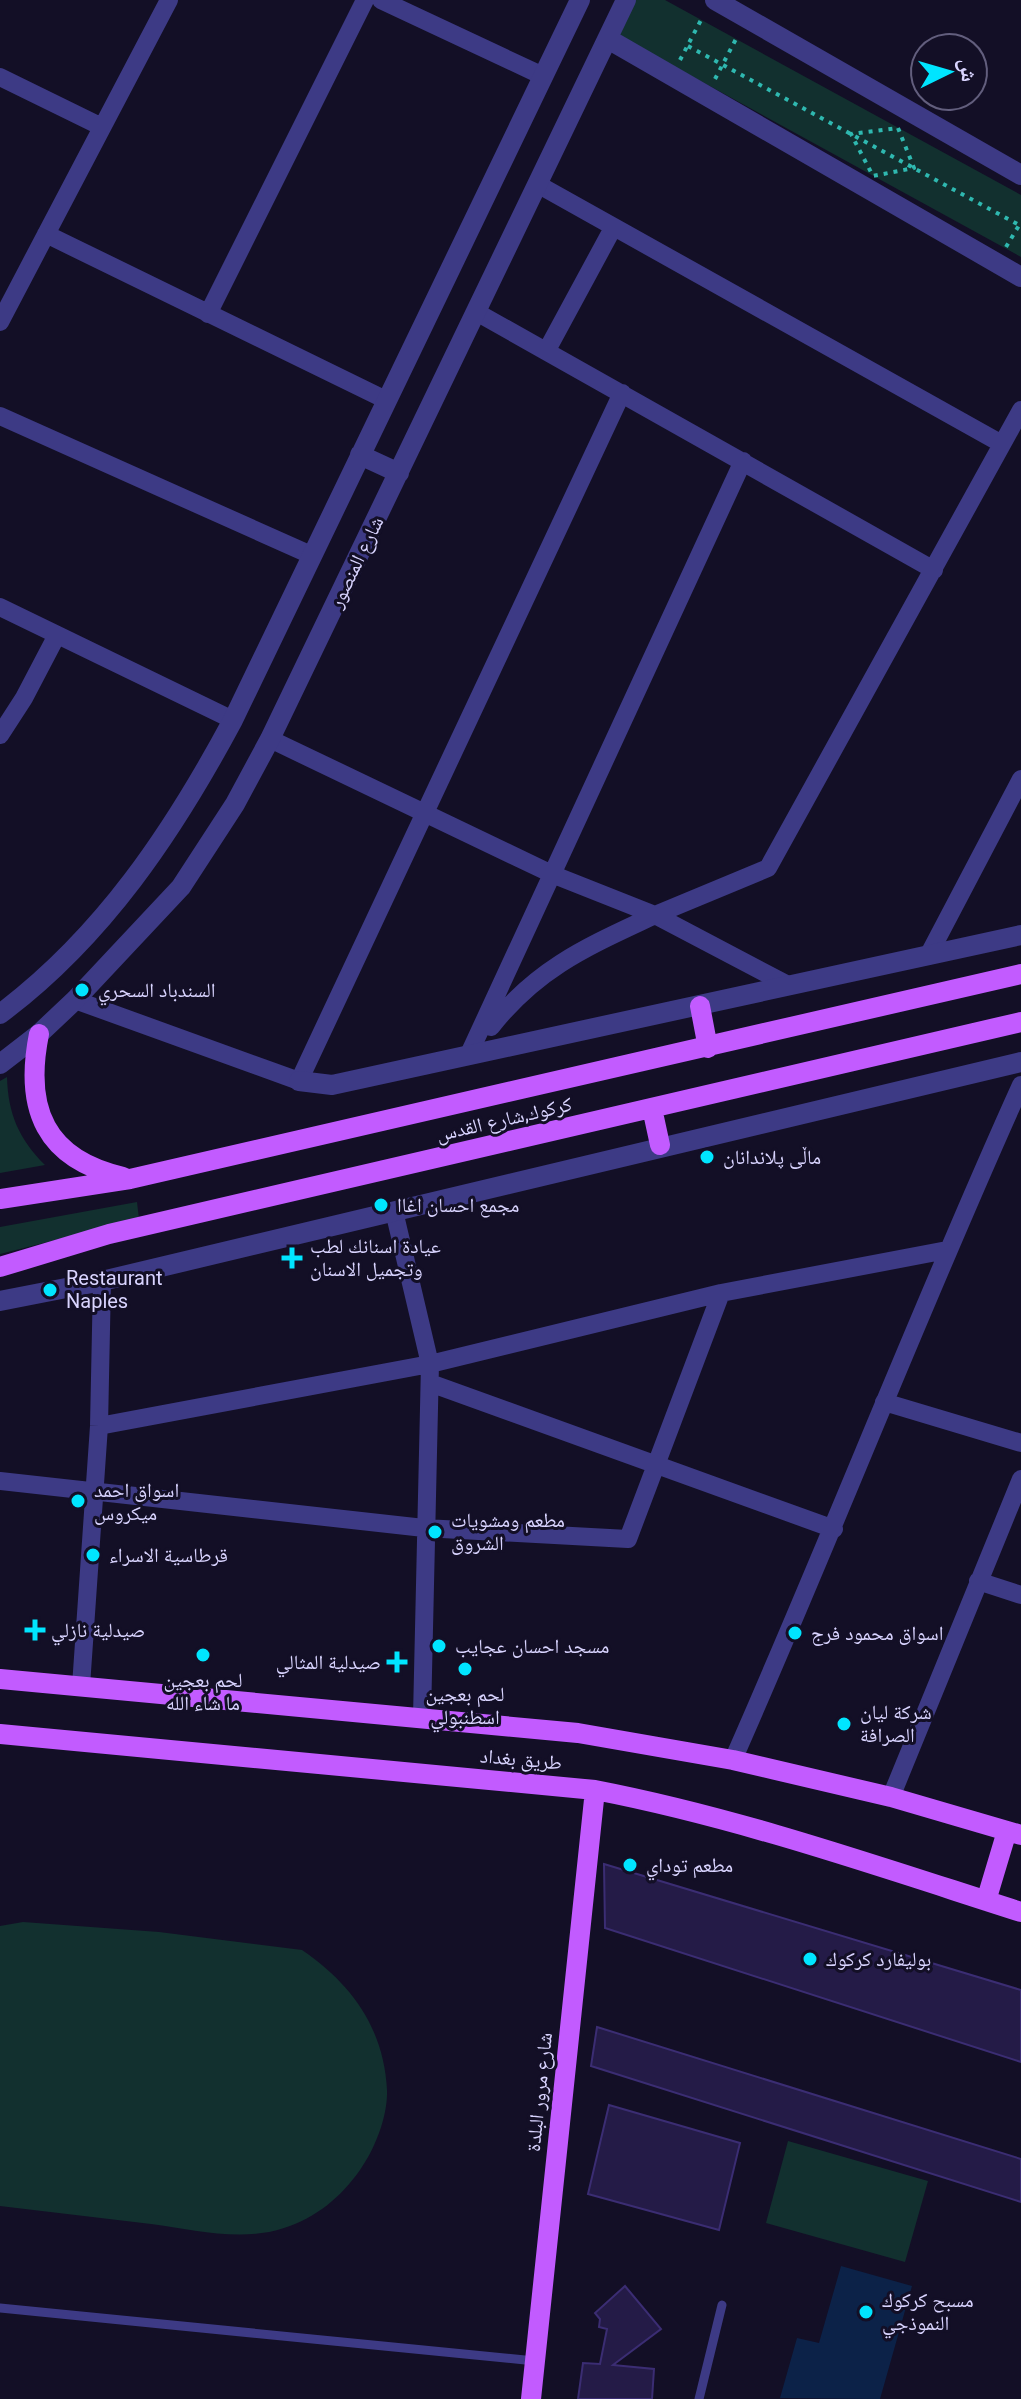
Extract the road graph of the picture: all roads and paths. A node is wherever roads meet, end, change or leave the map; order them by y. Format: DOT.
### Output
graph roads {
  1 [pos="169,0"];
  2 [pos="365,0"];
  3 [pos="381,0"];
  4 [pos="580,0"];
  5 [pos="626,0"];
  6 [pos="715,0"];
  7 [pos="701,20"];
  8 [pos="608,39"];
  9 [pos="736,39"];
  10 [pos="688,46"];
  11 [pos="723,64"];
  12 [pos="676,68"];
  13 [pos="543,76"];
  14 [pos="0,77"];
  15 [pos="711,87"];
  16 [pos="102,127"];
  17 [pos="851,134"];
  18 [pos="914,168"];
  19 [pos="1021,175"];
  20 [pos="539,185"];
  21 [pos="1020,225"];
  22 [pos="613,228"];
  23 [pos="46,234"];
  24 [pos="1005,248"];
  25 [pos="1021,277"];
  26 [pos="478,313"];
  27 [pos="208,314"];
  28 [pos="0,322"];
  29 [pos="547,350"];
  30 [pos="622,393"];
  31 [pos="386,400"];
  32 [pos="1021,410"];
  33 [pos="0,416"];
  34 [pos="1002,444"];
  35 [pos="360,455"];
  36 [pos="743,461"];
  37 [pos="399,473"];
  38 [pos="311,555"];
  39 [pos="934,570"];
  40 [pos="0,607"];
  41 [pos="57,635"];
  42 [pos="233,720"];
  43 [pos="0,735"];
  44 [pos="270,739"];
  45 [pos="1021,779"];
  46 [pos="423,812"];
  47 [pos="554,875"];
  48 [pos="655,915"];
  49 [pos="1021,935"];
  50 [pos="928,956"];
  51 [pos="1021,974"];
  52 [pos="788,985"];
  53 [pos="75,1000"];
  54 [pos="700,1006"];
  55 [pos="1,1010"];
  56 [pos="1021,1022"];
  57 [pos="39,1034"];
  58 [pos="708,1048"];
  59 [pos="469,1054"];
  60 [pos="1021,1062"];
  61 [pos="0,1064"];
  62 [pos="299,1081"];
  63 [pos="1021,1085"];
  64 [pos="652,1108"];
  65 [pos="660,1145"];
  66 [pos="130,1179"];
  67 [pos="0,1199"];
  68 [pos="394,1211"];
  69 [pos="947,1250"];
  70 [pos="0,1267"];
  71 [pos="102,1281"];
  72 [pos="721,1293"];
  73 [pos="0,1301"];
  74 [pos="430,1373"];
  75 [pos="884,1402"];
  76 [pos="99,1426"];
  77 [pos="1021,1443"];
  78 [pos="655,1465"];
  79 [pos="1021,1479"];
  80 [pos="0,1481"];
  81 [pos="94,1490"];
  82 [pos="424,1528"];
  83 [pos="834,1529"];
  84 [pos="978,1581"];
  85 [pos="1021,1595"];
  86 [pos="0,1679"];
  87 [pos="81,1686"];
  88 [pos="422,1717"];
  89 [pos="0,1734"];
  90 [pos="733,1760"];
  91 [pos="595,1790"];
  92 [pos="891,1797"];
  93 [pos="1014,1833"];
  94 [pos="986,1901"];
  95 [pos="1021,1912"];
  96 [pos="722,2305"];
  97 [pos="0,2308"];
  98 [pos="535,2361"];
  99 [pos="531,2399"];
  100 [pos="699,2399"];
  1 -- 16 [label="street"];
  2 -- 27 [label="street"];
  3 -- 13 [label="street"];
  4 -- 13 [label="street"];
  5 -- 8 [label="street, شارع المنصور"];
  6 -- 19 [label="street"];
  7 -- 10 [label="path"];
  8 -- 20 [label="street, شارع المنصور"];
  8 -- 25 [label="street"];
  9 -- 11 [label="path"];
  10 -- 11 [label="path"];
  10 -- 12 [label="path"];
  11 -- 15 [label="path"];
  11 -- 17 [label="path"];
  13 -- 31 [label="street"];
  14 -- 16 [label="street"];
  16 -- 23 [label="street"];
  17 -- 18 [label="path"];
  17 -- 18 [label="path"];
  17 -- 18 [label="path"];
  18 -- 21 [label="path"];
  20 -- 22 [label="street"];
  20 -- 26 [label="street, شارع المنصور"];
  21 -- 24 [label="path"];
  22 -- 29 [label="street"];
  22 -- 34 [label="street"];
  23 -- 27 [label="street"];
  23 -- 28 [label="street"];
  26 -- 29 [label="street"];
  26 -- 37 [label="street, شارع المنصور"];
  27 -- 31 [label="street"];
  29 -- 30 [label="street"];
  30 -- 36 [label="street"];
  30 -- 46 [label="street"];
  31 -- 35 [label="street"];
  32 -- 34 [label="street"];
  33 -- 38 [label="street"];
  34 -- 39 [label="street"];
  35 -- 37 [label="street"];
  35 -- 38 [label="street"];
  36 -- 39 [label="street"];
  36 -- 47 [label="street"];
  37 -- 44 [label="street, شارع المنصور"];
  38 -- 42 [label="street"];
  39 -- 48 [label="street"];
  40 -- 41 [label="street"];
  41 -- 42 [label="street"];
  41 -- 43 [label="street"];
  42 -- 55 [label="street"];
  44 -- 46 [label="street"];
  44 -- 53 [label="street, شارع المنصور"];
  45 -- 50 [label="street"];
  46 -- 47 [label="street"];
  46 -- 62 [label="street"];
  47 -- 48 [label="street"];
  47 -- 59 [label="street"];
  48 -- 52 [label="street"];
  48 -- 59 [label="street"];
  49 -- 50 [label="street"];
  50 -- 52 [label="street"];
  51 -- 58 [label="main road, كركوك,شارع القدس"];
  52 -- 54 [label="street"];
  53 -- 57 [label="street, شارع المنصور"];
  53 -- 62 [label="street"];
  54 -- 58 [label="main road"];
  54 -- 59 [label="street"];
  56 -- 64 [label="main road, كركوك,شارع القدس"];
  57 -- 61 [label="street, شارع المنصور"];
  57 -- 66 [label="main road"];
  58 -- 66 [label="main road, كركوك,شارع القدس"];
  59 -- 62 [label="street"];
  60 -- 65 [label="street"];
  63 -- 69 [label="street"];
  64 -- 65 [label="main road"];
  64 -- 70 [label="main road, كركوك,شارع القدس"];
  65 -- 68 [label="street"];
  66 -- 67 [label="main road, كركوك,شارع القدس"];
  68 -- 71 [label="street"];
  68 -- 74 [label="street"];
  69 -- 72 [label="street"];
  69 -- 75 [label="street"];
  71 -- 73 [label="street"];
  71 -- 76 [label="street"];
  72 -- 74 [label="street"];
  72 -- 78 [label="street"];
  74 -- 76 [label="street"];
  74 -- 78 [label="street"];
  74 -- 82 [label="street"];
  75 -- 77 [label="street"];
  75 -- 83 [label="street"];
  76 -- 81 [label="street"];
  78 -- 82 [label="street"];
  78 -- 83 [label="street"];
  79 -- 84 [label="street"];
  80 -- 81 [label="street"];
  81 -- 82 [label="street"];
  81 -- 87 [label="street"];
  82 -- 88 [label="street"];
  83 -- 90 [label="street"];
  84 -- 85 [label="street"];
  84 -- 92 [label="street"];
  86 -- 87 [label="main road, طريق بغداد"];
  87 -- 88 [label="main road, طريق بغداد"];
  88 -- 90 [label="main road, طريق بغداد"];
  89 -- 91 [label="main road, طريق بغداد"];
  90 -- 92 [label="main road, طريق بغداد"];
  91 -- 94 [label="main road, طريق بغداد"];
  91 -- 98 [label="main road, شارع مرور البلدة"];
  92 -- 93 [label="main road, طريق بغداد"];
  93 -- 94 [label="main road"];
  94 -- 95 [label="main road, طريق بغداد"];
  96 -- 100 [label="lane"];
  97 -- 98 [label="lane"];
  98 -- 99 [label="main road, شارع مرور البلدة"];
}
